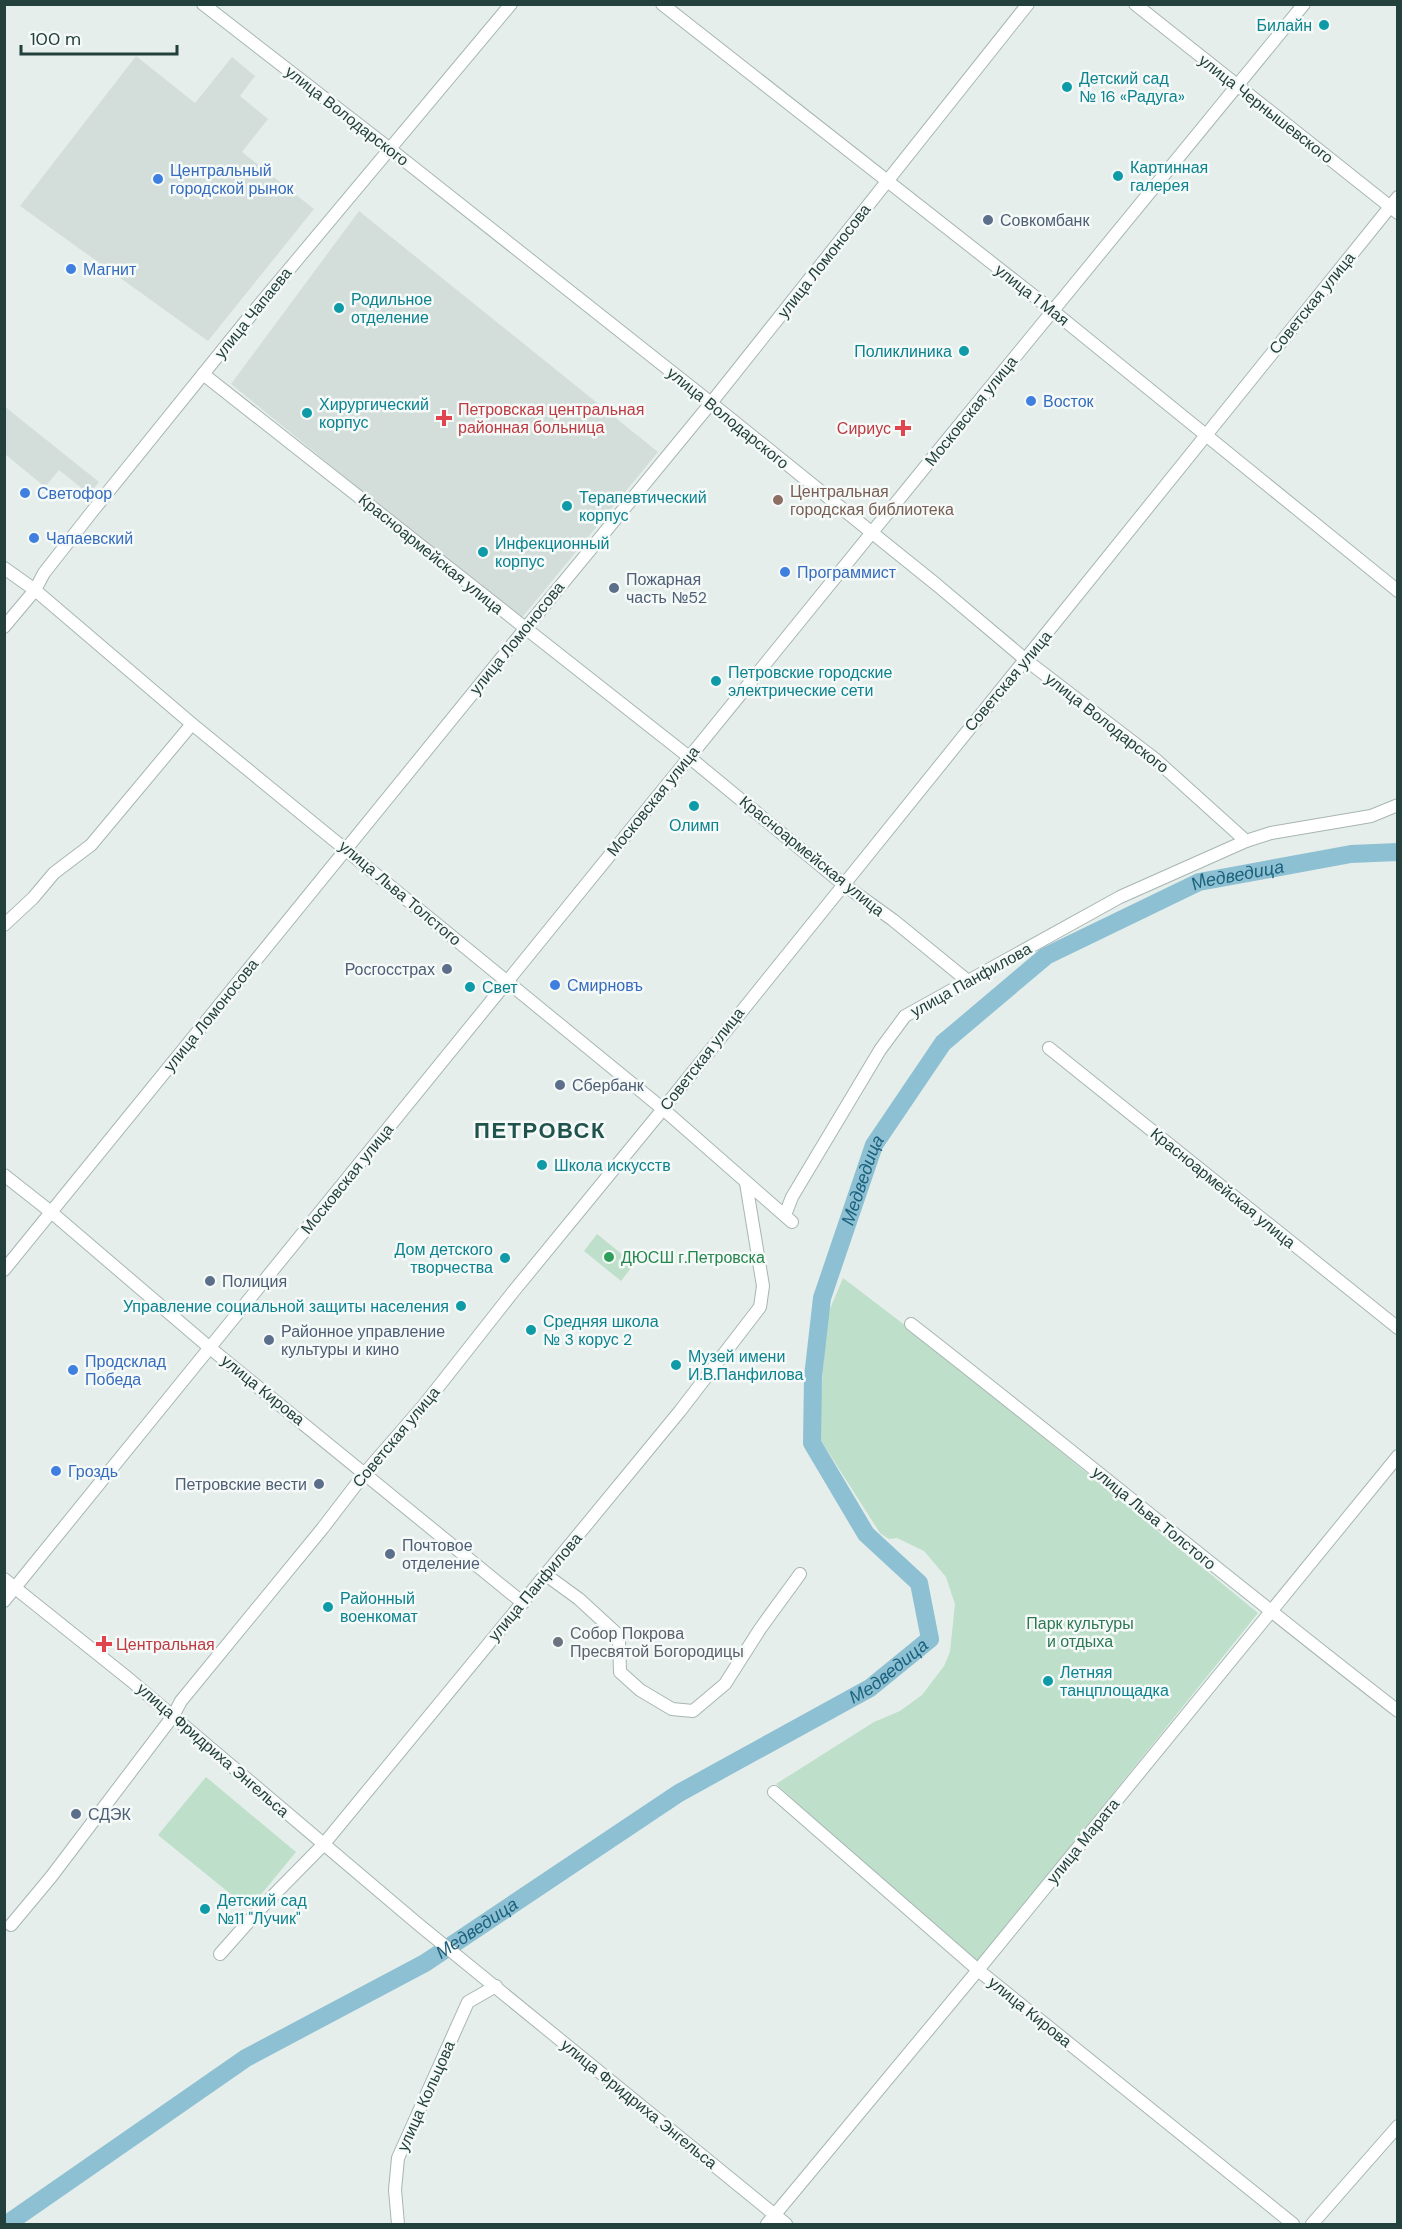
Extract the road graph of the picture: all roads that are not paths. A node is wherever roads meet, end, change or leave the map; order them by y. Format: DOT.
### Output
graph roads {
  1 [pos="202,4"];
  2 [pos="510,4"];
  3 [pos="662,4"];
  4 [pos="1028,4"];
  5 [pos="1135,4"];
  6 [pos="1304,4"];
  7 [pos="1237,87"];
  8 [pos="390,148"];
  9 [pos="888,181"];
  10 [pos="1395,205"];
  11 [pos="1053,311"];
  12 [pos="203,374"];
  13 [pos="711,403"];
  14 [pos="1206,436"];
  15 [pos="872,533"];
  16 [pos="4,568"];
  17 [pos="35,590"];
  18 [pos="1398,591"];
  19 [pos="4,627"];
  20 [pos="525,628"];
  21 [pos="1026,660"];
  22 [pos="192,723"];
  23 [pos="689,757"];
  24 [pos="1398,805"];
  25 [pos="1246,841"];
  26 [pos="346,848"];
  27 [pos="843,884"];
  28 [pos="4,925"];
  29 [pos="506,982"];
  30 [pos="969,982"];
  31 [pos="1049,1048"];
  32 [pos="663,1109"];
  33 [pos="4,1175"];
  34 [pos="747,1183"];
  35 [pos="51,1212"];
  36 [pos="789,1219"];
  37 [pos="4,1270"];
  38 [pos="911,1323"];
  39 [pos="1398,1328"];
  40 [pos="210,1348"];
  41 [pos="1398,1456"];
  42 [pos="365,1473"];
  43 [pos="800,1574"];
  44 [pos="546,1575"];
  45 [pos="4,1579"];
  46 [pos="15,1588"];
  47 [pos="4,1600"];
  48 [pos="523,1603"];
  49 [pos="1270,1613"];
  50 [pos="1398,1712"];
  51 [pos="173,1716"];
  52 [pos="774,1792"];
  53 [pos="323,1845"];
  54 [pos="11,1925"];
  55 [pos="220,1954"];
  56 [pos="978,1970"];
  57 [pos="494,1985"];
  58 [pos="1398,2126"];
  59 [pos="771,2220"];
  60 [pos="398,2224"];
  61 [pos="786,2224"];
  62 [pos="1293,2224"];
  63 [pos="1312,2224"];
  1 -- 8 [label="street, улица Володарского"];
  2 -- 8 [label="street, улица Чапаева"];
  3 -- 9 [label="street, улица 1 Мая"];
  4 -- 9 [label="street, улица Ломоносова"];
  5 -- 7 [label="street, улица Чернышевского"];
  6 -- 7 [label="street, Московская улица"];
  7 -- 10 [label="street, улица Чернышевского"];
  7 -- 11 [label="street, Московская улица"];
  8 -- 12 [label="street, улица Чапаева"];
  8 -- 13 [label="street, улица Володарского"];
  9 -- 11 [label="street, улица 1 Мая"];
  9 -- 13 [label="street, улица Ломоносова"];
  10 -- 14 [label="street, Советская улица"];
  11 -- 14 [label="street, улица 1 Мая"];
  11 -- 15 [label="street, Московская улица"];
  12 -- 17 [label="street, улица Чапаева"];
  12 -- 20 [label="street, Красноармейская улица"];
  13 -- 15 [label="street, улица Володарского"];
  13 -- 20 [label="street, улица Ломоносова"];
  14 -- 18 [label="street, улица 1 Мая"];
  14 -- 21 [label="street, Советская улица"];
  15 -- 21 [label="street, улица Володарского"];
  15 -- 23 [label="street, Московская улица"];
  16 -- 17 [label="street, улица Льва Толстого"];
  17 -- 19 [label="street, улица Чапаева"];
  17 -- 22 [label="street, улица Льва Толстого"];
  20 -- 23 [label="street, Красноармейская улица"];
  20 -- 26 [label="street, улица Ломоносова"];
  21 -- 25 [label="street, улица Володарского"];
  21 -- 27 [label="street, Советская улица"];
  22 -- 26 [label="street, улица Льва Толстого"];
  22 -- 28 [label="street"];
  23 -- 27 [label="street, Красноармейская улица"];
  23 -- 29 [label="street, Московская улица"];
  24 -- 25 [label="street, улица Панфилова"];
  25 -- 30 [label="street, улица Панфилова"];
  26 -- 29 [label="street, улица Льва Толстого"];
  26 -- 35 [label="street, улица Ломоносова"];
  27 -- 30 [label="street, Красноармейская улица"];
  27 -- 32 [label="street, Советская улица"];
  29 -- 32 [label="street, улица Льва Толстого"];
  29 -- 40 [label="street, Московская улица"];
  30 -- 36 [label="street, улица Панфилова"];
  31 -- 39 [label="street, Красноармейская улица"];
  32 -- 34 [label="street, улица Льва Толстого"];
  32 -- 42 [label="street, Советская улица"];
  33 -- 35 [label="street, улица Кирова"];
  34 -- 36 [label="street, улица Льва Толстого"];
  34 -- 44 [label="street, улица Панфилова"];
  35 -- 37 [label="street, улица Ломоносова"];
  35 -- 40 [label="street, улица Кирова"];
  38 -- 49 [label="street, улица Льва Толстого"];
  40 -- 42 [label="street, улица Кирова"];
  40 -- 46 [label="street, Московская улица"];
  41 -- 49 [label="street, улица Марата"];
  42 -- 48 [label="street, улица Кирова"];
  42 -- 51 [label="street, Советская улица"];
  43 -- 44 [label="street"];
  44 -- 48 [label="street, улица Панфилова"];
  45 -- 46 [label="street, улица Фридриха Энгельса"];
  46 -- 47 [label="street, Московская улица"];
  46 -- 51 [label="street, улица Фридриха Энгельса"];
  48 -- 53 [label="street, улица Панфилова"];
  49 -- 50 [label="street, улица Льва Толстого"];
  49 -- 56 [label="street, улица Марата"];
  51 -- 53 [label="street, улица Фридриха Энгельса"];
  51 -- 54 [label="street, Советская улица"];
  52 -- 56 [label="street, улица Кирова"];
  53 -- 55 [label="street, улица Панфилова"];
  53 -- 57 [label="street, улица Фридриха Энгельса"];
  56 -- 59 [label="street, улица Марата"];
  56 -- 62 [label="street, улица Кирова"];
  57 -- 59 [label="street, улица Фридриха Энгельса"];
  57 -- 60 [label="street, улица Кольцова"];
  58 -- 63 [label="street"];
  59 -- 61 [label="street, улица Фридриха Энгельса"];
}
